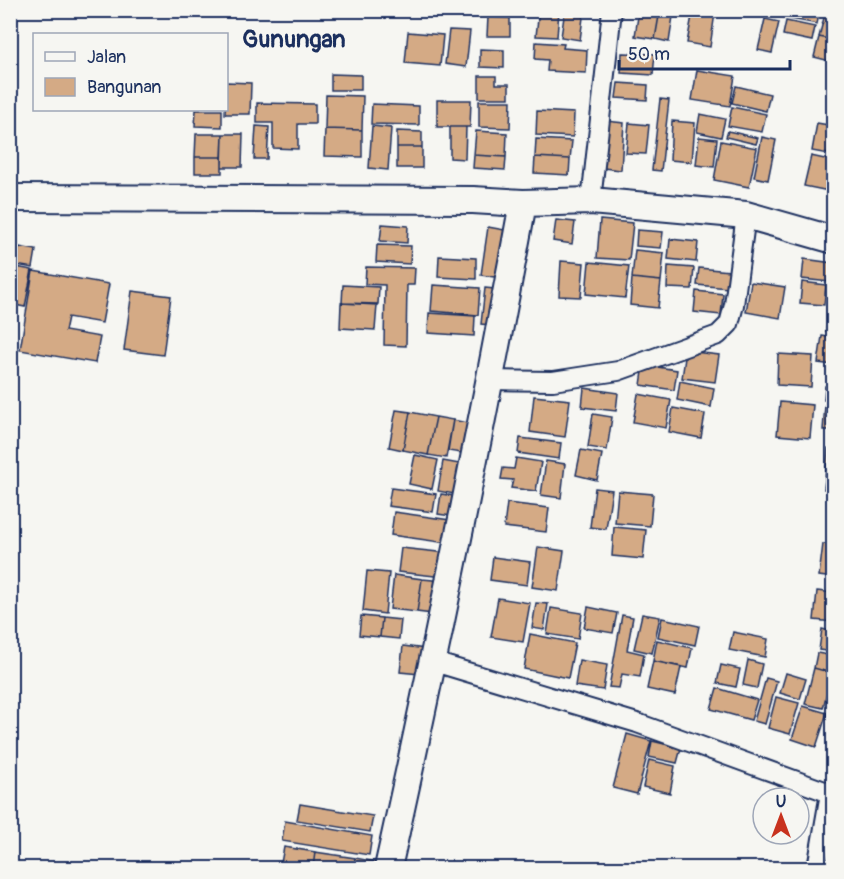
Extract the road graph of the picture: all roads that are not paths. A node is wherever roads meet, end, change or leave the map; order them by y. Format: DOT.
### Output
graph roads {
  1 [pos="612,10"];
  2 [pos="10,198"];
  3 [pos="591,201"];
  4 [pos="523,203"];
  5 [pos="746,215"];
  6 [pos="834,240"];
  7 [pos="491,380"];
  8 [pos="434,662"];
  9 [pos="832,793"];
  10 [pos="388,868"];
  11 [pos="817,868"];
  1 -- 3 [label="street"];
  2 -- 4 [label="street"];
  3 -- 4 [label="street"];
  3 -- 5 [label="street"];
  4 -- 7 [label="street"];
  5 -- 6 [label="street"];
  5 -- 7 [label="street"];
  7 -- 8 [label="street"];
  8 -- 9 [label="street"];
  8 -- 10 [label="street"];
  9 -- 11 [label="street"];
}
